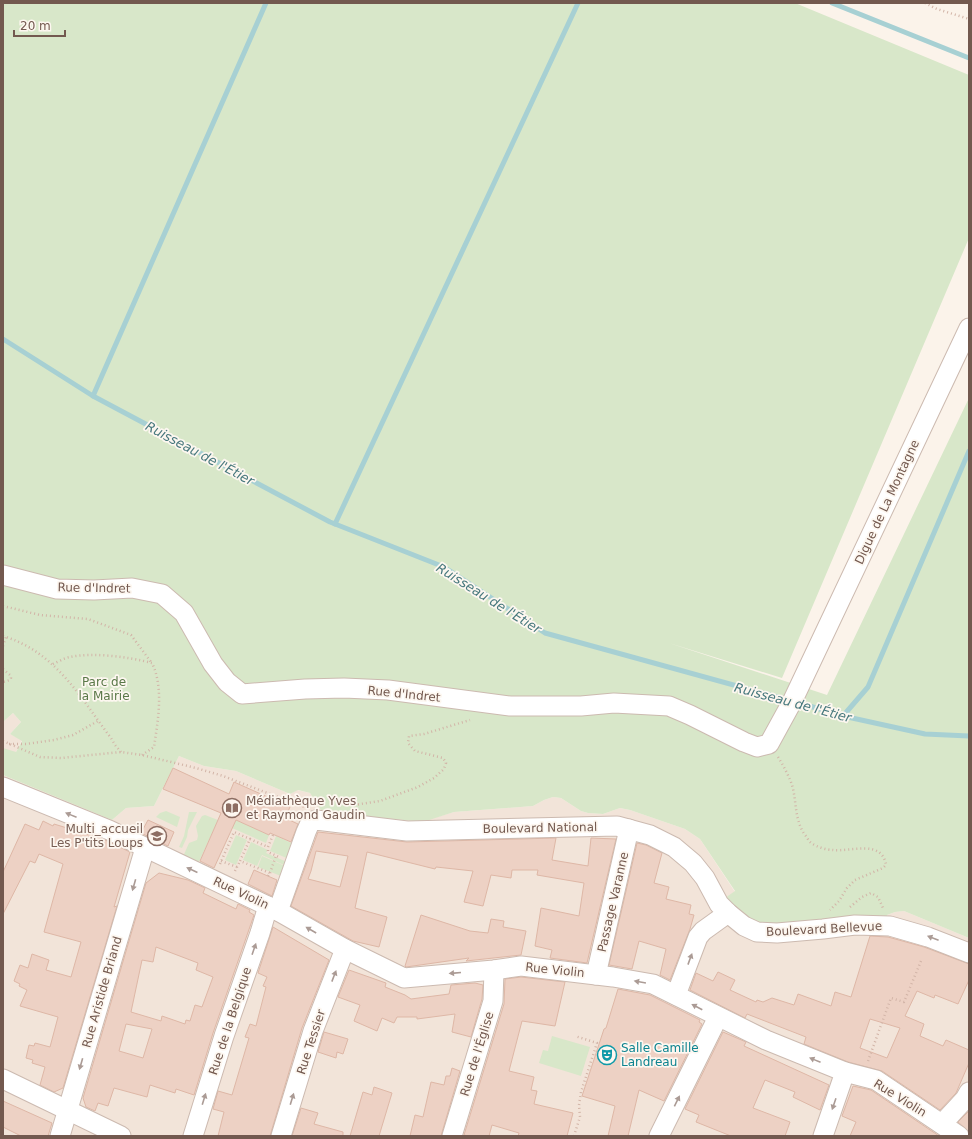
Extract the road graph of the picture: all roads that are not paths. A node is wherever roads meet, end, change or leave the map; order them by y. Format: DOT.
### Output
graph roads {
  1 [pos="969,328"];
  2 [pos="3,575"];
  3 [pos="769,744"];
  4 [pos="3,787"];
  5 [pos="629,829"];
  6 [pos="145,848"];
  7 [pos="273,908"];
  8 [pos="728,912"];
  9 [pos="345,949"];
  10 [pos="969,953"];
  11 [pos="494,970"];
  12 [pos="596,975"];
  13 [pos="676,996"];
  14 [pos="718,1017"];
  15 [pos="854,1074"];
  16 [pos="3,1079"];
  17 [pos="969,1092"];
  18 [pos="68,1110"];
  19 [pos="942,1124"];
  20 [pos="60,1136"];
  21 [pos="120,1136"];
  22 [pos="193,1136"];
  23 [pos="281,1136"];
  24 [pos="452,1136"];
  25 [pos="659,1136"];
  26 [pos="824,1136"];
  27 [pos="959,1136"];
  1 -- 3 [label="street, Digue de La Montagne"];
  2 -- 3 [label="street, Rue d'Indret"];
  6 -- 4 [label="street, Rue Violin, one-way"];
  5 -- 7 [label="street, Boulevard National"];
  5 -- 8 [label="street, Boulevard National"];
  5 -- 12 [label="street, Passage Varanne"];
  7 -- 6 [label="street, Rue Violin, one-way"];
  6 -- 18 [label="street, Rue Aristide Briand, one-way"];
  9 -- 7 [label="street, Rue Violin, one-way"];
  22 -- 7 [label="street, Rue de la Belgique, one-way"];
  10 -- 8 [label="street, Boulevard Bellevue, one-way"];
  13 -- 8 [label="street, one-way"];
  11 -- 9 [label="street, Rue Violin, one-way"];
  23 -- 9 [label="street, Rue Tessier, one-way"];
  11 -- 12 [label="street, Rue Violin"];
  11 -- 24 [label="street, Rue de l'Église"];
  13 -- 12 [label="street, Rue Violin, one-way"];
  14 -- 13 [label="street, Rue Violin, one-way"];
  15 -- 14 [label="street, Rue Violin, one-way"];
  25 -- 14 [label="street, one-way"];
  15 -- 19 [label="street, Rue Violin"];
  15 -- 26 [label="street, one-way"];
  16 -- 18 [label="street"];
  17 -- 19 [label="street"];
  18 -- 20 [label="street, Rue Aristide Briand"];
  18 -- 21 [label="street"];
  19 -- 27 [label="street, Rue Violin"];
}
